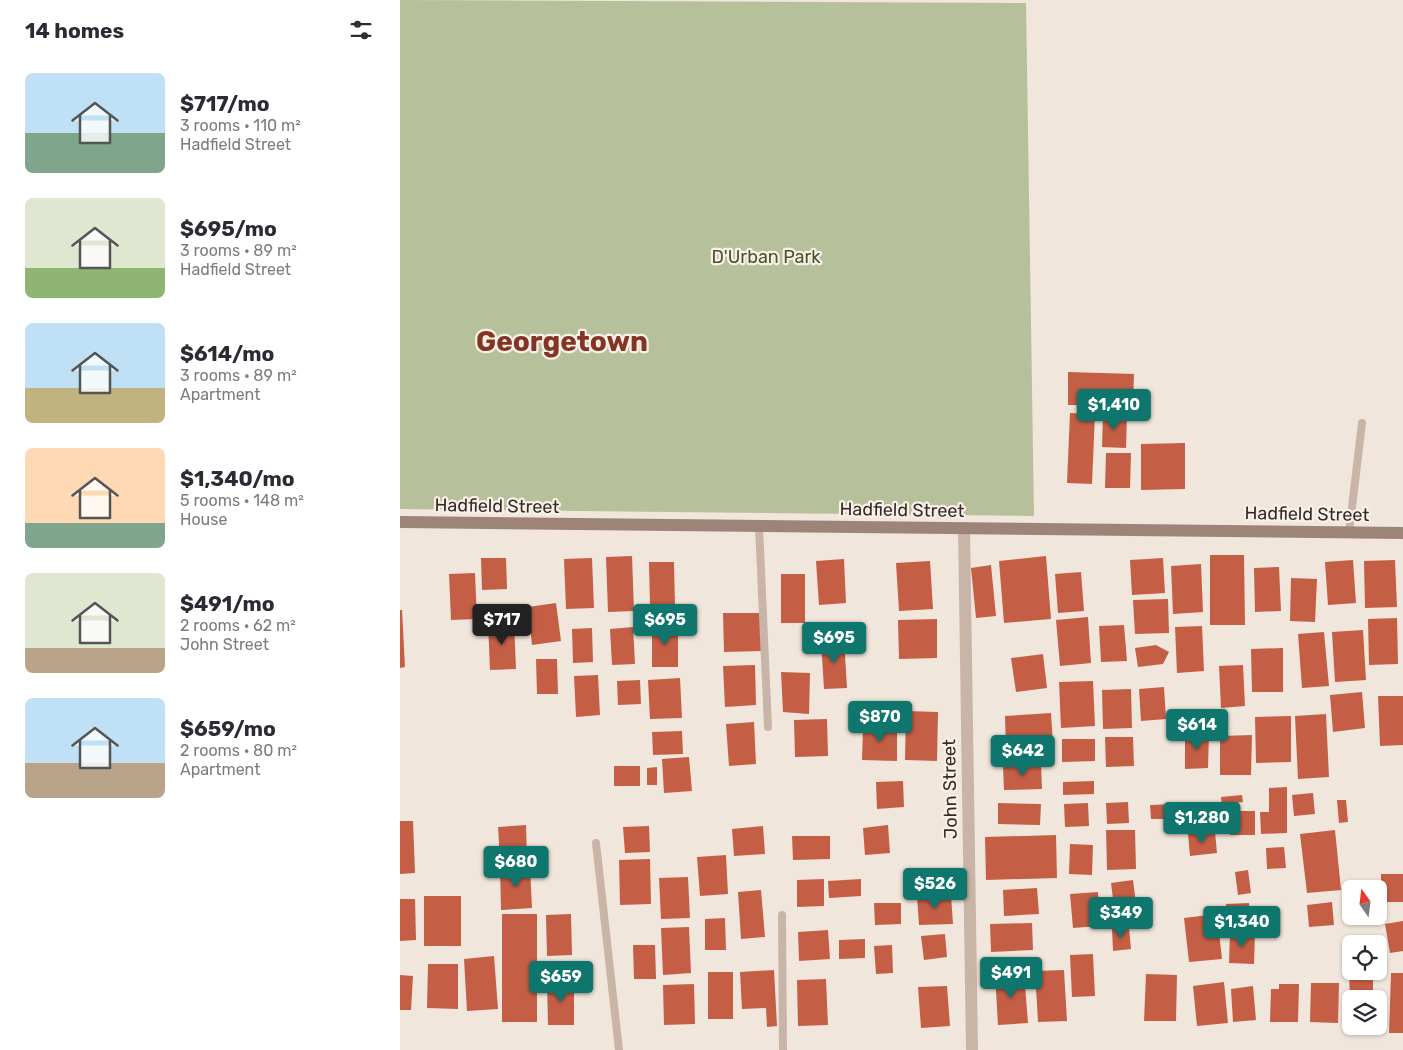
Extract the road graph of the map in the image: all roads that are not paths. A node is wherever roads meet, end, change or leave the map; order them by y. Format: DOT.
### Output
graph roads {
  1 [pos="1362,423"];
  2 [pos="400,522"];
  3 [pos="759,526"];
  4 [pos="964,528"];
  5 [pos="1349,532"];
  6 [pos="1403,533"];
  7 [pos="768,727"];
  8 [pos="596,843"];
  9 [pos="782,915"];
  10 [pos="620,1050"];
  11 [pos="783,1050"];
  12 [pos="972,1050"];
  1 -- 5 [label="lane"];
  2 -- 3 [label="street, Hadfield Street"];
  3 -- 4 [label="street, Hadfield Street"];
  3 -- 7 [label="lane"];
  4 -- 5 [label="street, Hadfield Street"];
  4 -- 12 [label="street, John Street"];
  5 -- 6 [label="street, Hadfield Street"];
  8 -- 10 [label="lane"];
  9 -- 11 [label="lane"];
}
